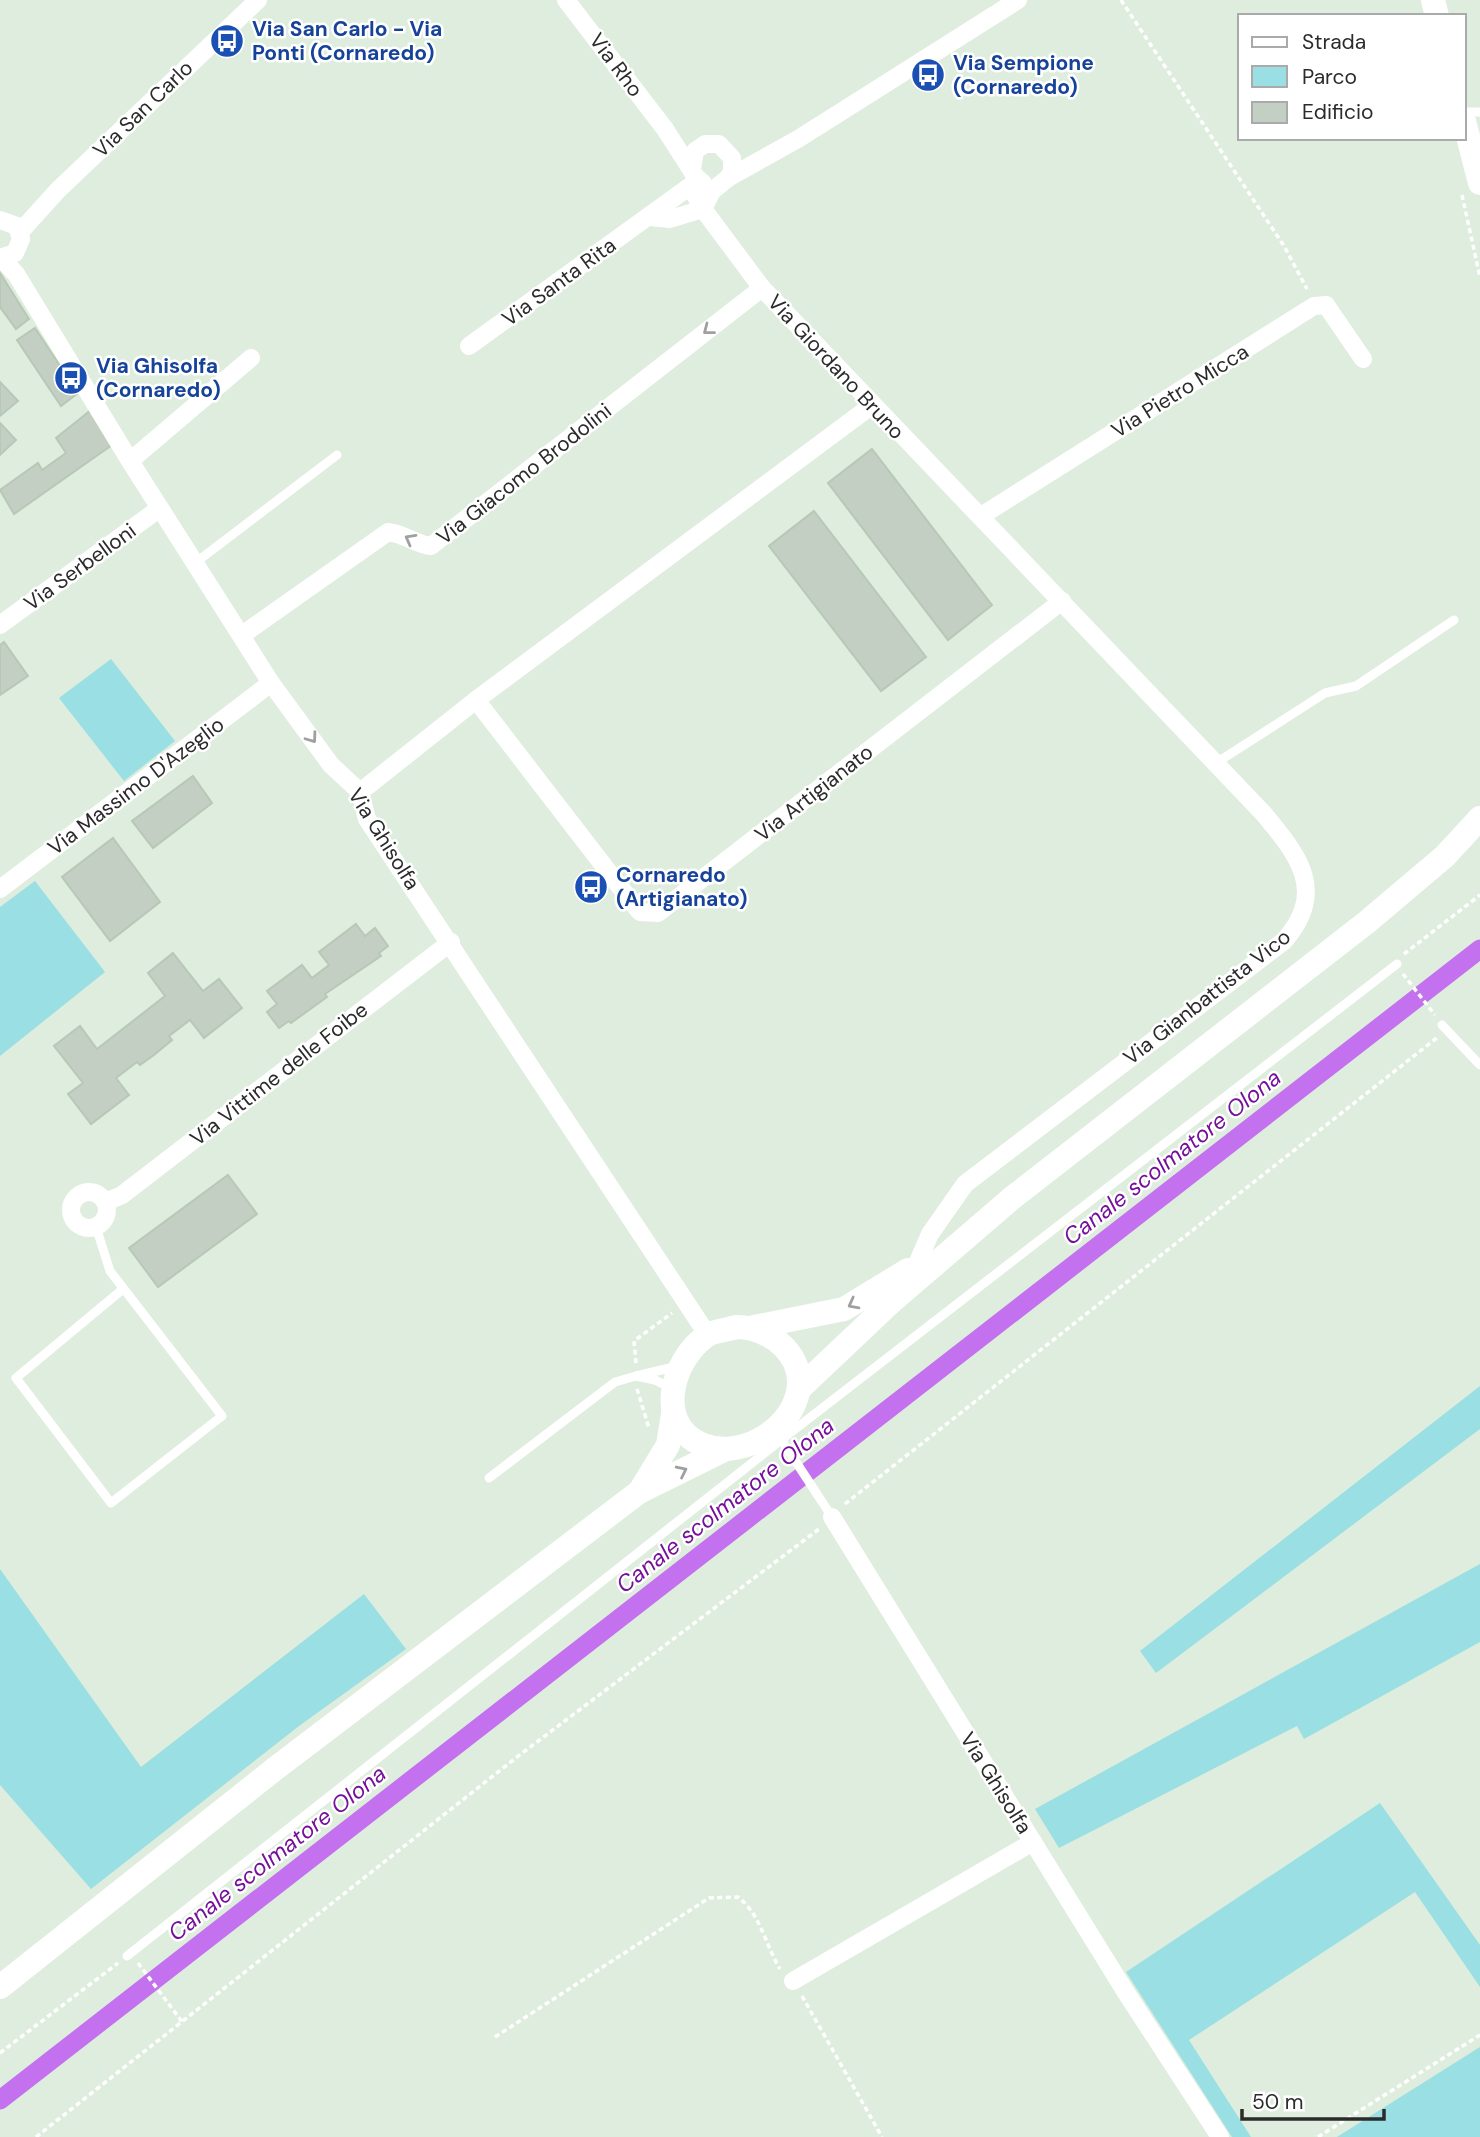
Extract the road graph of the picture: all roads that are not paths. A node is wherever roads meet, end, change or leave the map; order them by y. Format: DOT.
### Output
graph roads {
  1 [pos="258,0"];
  2 [pos="566,0"];
  3 [pos="1018,0"];
  4 [pos="665,129"];
  5 [pos="1466,140"];
  6 [pos="701,146"];
  7 [pos="781,149"];
  8 [pos="731,155"];
  9 [pos="693,177"];
  10 [pos="724,181"];
  11 [pos="1471,186"];
  12 [pos="58,190"];
  13 [pos="703,209"];
  14 [pos="650,217"];
  15 [pos="2,219"];
  16 [pos="20,232"];
  17 [pos="5,257"];
  18 [pos="762,288"];
  19 [pos="469,346"];
  20 [pos="251,359"];
  21 [pos="1363,359"];
  22 [pos="871,406"];
  23 [pos="338,455"];
  24 [pos="130,461"];
  25 [pos="160,508"];
  26 [pos="981,516"];
  27 [pos="195,562"];
  28 [pos="1062,601"];
  29 [pos="1454,620"];
  30 [pos="0,625"];
  31 [pos="242,635"];
  32 [pos="271,683"];
  33 [pos="476,700"];
  34 [pos="1216,763"];
  35 [pos="360,792"];
  36 [pos="1480,818"];
  37 [pos="0,889"];
  38 [pos="451,942"];
  39 [pos="1396,964"];
  40 [pos="1441,1025"];
  41 [pos="1480,1065"];
  42 [pos="1012,1198"];
  43 [pos="106,1202"];
  44 [pos="96,1227"];
  45 [pos="917,1264"];
  46 [pos="123,1289"];
  47 [pos="754,1327"];
  48 [pos="707,1334"];
  49 [pos="680,1365"];
  50 [pos="636,1376"];
  51 [pos="799,1389"];
  52 [pos="673,1402"];
  53 [pos="778,1434"];
  54 [pos="724,1450"];
  55 [pos="488,1478"];
  56 [pos="639,1492"];
  57 [pos="832,1517"];
  58 [pos="1033,1842"];
  59 [pos="127,1956"];
  60 [pos="793,1981"];
  61 [pos="0,1987"];
  62 [pos="1220,2137"];
  1 -- 12 [label="street, Via San Carlo"];
  2 -- 4 [label="street, Via Rho"];
  3 -- 7 [label="street"];
  4 -- 6 [label="street, Via Rho"];
  4 -- 9 [label="street, Via Rho"];
  5 -- 11 [label="main road"];
  6 -- 8 [label="street"];
  6 -- 9 [label="street"];
  7 -- 8 [label="street"];
  7 -- 10 [label="street"];
  8 -- 10 [label="street"];
  9 -- 10 [label="street"];
  9 -- 13 [label="street, Via Giordano Bruno"];
  9 -- 14 [label="street, Via Santa Rita"];
  10 -- 13 [label="street"];
  12 -- 15 [label="street, Via San Carlo"];
  12 -- 16 [label="street, Via San Carlo"];
  13 -- 14 [label="street"];
  13 -- 18 [label="street, Via Giordano Bruno"];
  14 -- 19 [label="street, Via Santa Rita"];
  15 -- 16 [label="street"];
  16 -- 17 [label="street"];
  17 -- 24 [label="street, Via Ghisolfa"];
  18 -- 22 [label="street, Via Giordano Bruno"];
  18 -- 31 [label="street, Via Giacomo Brodolini, one-way"];
  20 -- 24 [label="street"];
  21 -- 26 [label="street, Via Pietro Micca"];
  22 -- 26 [label="street, Via Giordano Bruno"];
  22 -- 33 [label="street"];
  23 -- 27 [label="lane"];
  24 -- 25 [label="street, Via Ghisolfa"];
  25 -- 27 [label="street, Via Ghisolfa"];
  25 -- 30 [label="street, Via Serbelloni"];
  26 -- 28 [label="street, Via Gianbattista Vico"];
  27 -- 31 [label="street, Via Ghisolfa"];
  28 -- 33 [label="street, Via Artigianato"];
  28 -- 34 [label="street, Via Gianbattista Vico"];
  29 -- 34 [label="lane"];
  31 -- 32 [label="street, Via Ghisolfa"];
  32 -- 35 [label="street, Via Ghisolfa, one-way"];
  32 -- 37 [label="street, Via Massimo D'Azeglio"];
  33 -- 35 [label="street"];
  34 -- 45 [label="street, Via Gianbattista Vico"];
  35 -- 38 [label="street, Via Ghisolfa"];
  36 -- 42 [label="main road"];
  38 -- 43 [label="street, Via Vittime delle Foibe"];
  38 -- 48 [label="street, Via Ghisolfa"];
  39 -- 53 [label="lane"];
  40 -- 41 [label="lane"];
  42 -- 45 [label="main road"];
  42 -- 51 [label="main road"];
  43 -- 44 [label="street"];
  43 -- 44 [label="street"];
  44 -- 46 [label="lane"];
  45 -- 47 [label="main road, one-way"];
  46 -- 46 [label="lane"];
  47 -- 48 [label="main road"];
  47 -- 51 [label="main road"];
  48 -- 49 [label="main road"];
  49 -- 50 [label="lane"];
  49 -- 52 [label="main road"];
  50 -- 52 [label="lane"];
  50 -- 55 [label="lane"];
  51 -- 53 [label="main road"];
  52 -- 54 [label="main road"];
  52 -- 56 [label="main road"];
  53 -- 54 [label="main road"];
  53 -- 57 [label="lane, Via Ghisolfa"];
  53 -- 59 [label="lane"];
  56 -- 54 [label="main road, one-way"];
  56 -- 61 [label="main road"];
  57 -- 58 [label="street, Via Ghisolfa"];
  58 -- 60 [label="street"];
  58 -- 62 [label="street, Via Ghisolfa"];
}
